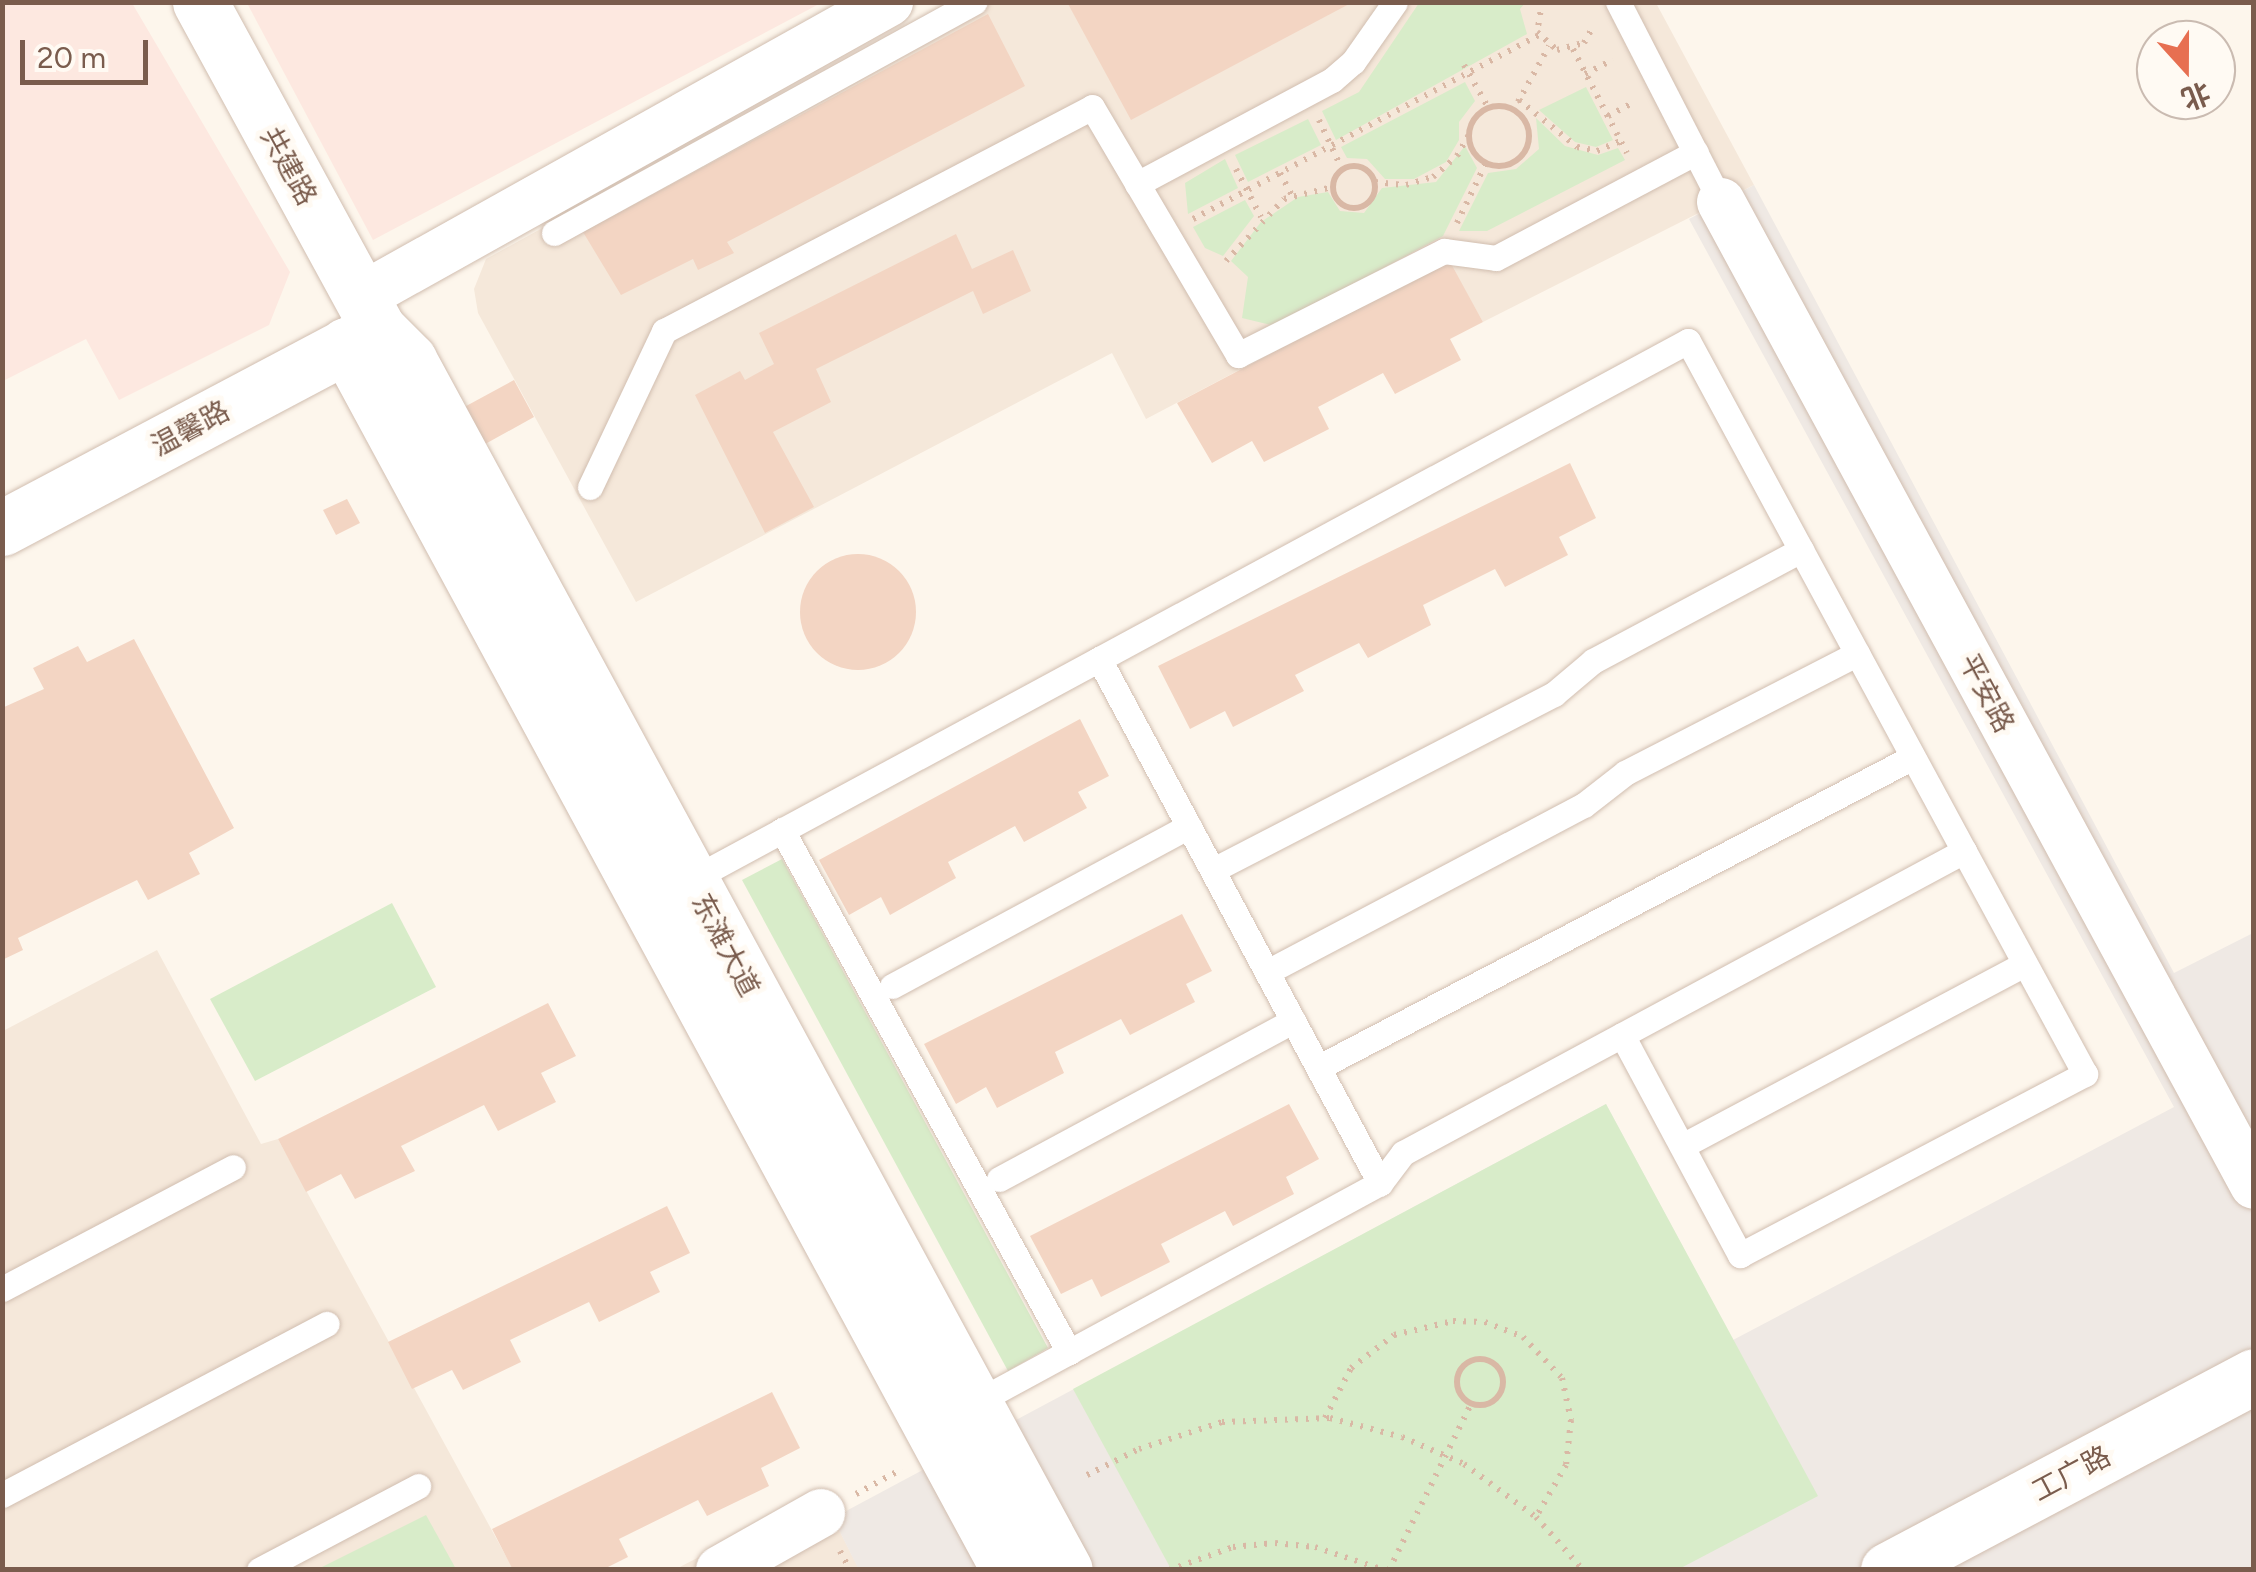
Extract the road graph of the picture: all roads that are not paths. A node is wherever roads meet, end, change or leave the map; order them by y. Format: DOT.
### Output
graph roads {
  1 [pos="200,2"];
  2 [pos="889,2"];
  3 [pos="974,2"];
  4 [pos="1394,2"];
  5 [pos="1618,2"];
  6 [pos="1696,152"];
  7 [pos="1137,184"];
  8 [pos="1722,202"];
  9 [pos="554,233"];
  10 [pos="362,324"];
  11 [pos="590,488"];
  12 [pos="2,528"];
  13 [pos="1801,550"];
  14 [pos="1857,654"];
  15 [pos="1099,659"];
  16 [pos="1913,757"];
  17 [pos="1189,826"];
  18 [pos="782,830"];
  19 [pos="1964,851"];
  20 [pos="1213,870"];
  21 [pos="669,891"];
  22 [pos="2025,964"];
  23 [pos="1266,972"];
  24 [pos="892,986"];
  25 [pos="1294,1021"];
  26 [pos="1622,1035"];
  27 [pos="1319,1067"];
  28 [pos="1682,1146"];
  29 [pos="233,1167"];
  30 [pos="1000,1179"];
  31 [pos="1380,1183"];
  32 [pos="2254,1185"];
  33 [pos="2,1289"];
  34 [pos="328,1324"];
  35 [pos="1069,1352"];
  36 [pos="2254,1376"];
  37 [pos="950,1425"];
  38 [pos="418,1486"];
  39 [pos="2,1496"];
  40 [pos="821,1513"];
  41 [pos="1908,1565"];
  42 [pos="259,1570"];
  43 [pos="720,1570"];
  44 [pos="1009,1570"];
  45 [pos="1065,1570"];
  1 -- 10 [label="street, 共建路"];
  2 -- 10 [label="street"];
  3 -- 9 [label="lane"];
  4 -- 7 [label="lane"];
  5 -- 6 [label="lane"];
  6 -- 7 [label="lane"];
  6 -- 8 [label="lane"];
  7 -- 11 [label="lane"];
  8 -- 32 [label="street, 平安路"];
  10 -- 12 [label="street, 温馨路"];
  10 -- 21 [label="street, 东滩大道"];
  13 -- 14 [label="lane"];
  13 -- 15 [label="lane"];
  13 -- 20 [label="lane"];
  14 -- 16 [label="lane"];
  14 -- 23 [label="lane"];
  15 -- 17 [label="lane"];
  15 -- 18 [label="lane"];
  16 -- 19 [label="lane"];
  16 -- 27 [label="lane"];
  17 -- 20 [label="lane"];
  17 -- 24 [label="lane"];
  18 -- 21 [label="lane"];
  18 -- 35 [label="lane"];
  19 -- 22 [label="lane"];
  19 -- 26 [label="lane"];
  20 -- 23 [label="lane"];
  21 -- 37 [label="street, 东滩大道"];
  22 -- 28 [label="lane"];
  22 -- 28 [label="lane"];
  23 -- 25 [label="lane"];
  25 -- 27 [label="lane"];
  25 -- 30 [label="lane"];
  26 -- 28 [label="lane"];
  26 -- 31 [label="lane"];
  27 -- 31 [label="lane"];
  29 -- 33 [label="lane"];
  31 -- 35 [label="lane"];
  34 -- 39 [label="lane"];
  35 -- 37 [label="lane"];
  36 -- 41 [label="street, 工广路"];
  37 -- 44 [label="street, 东滩大道"];
  37 -- 45 [label="street, 东滩大道"];
  38 -- 42 [label="lane"];
  40 -- 43 [label="street"];
}
